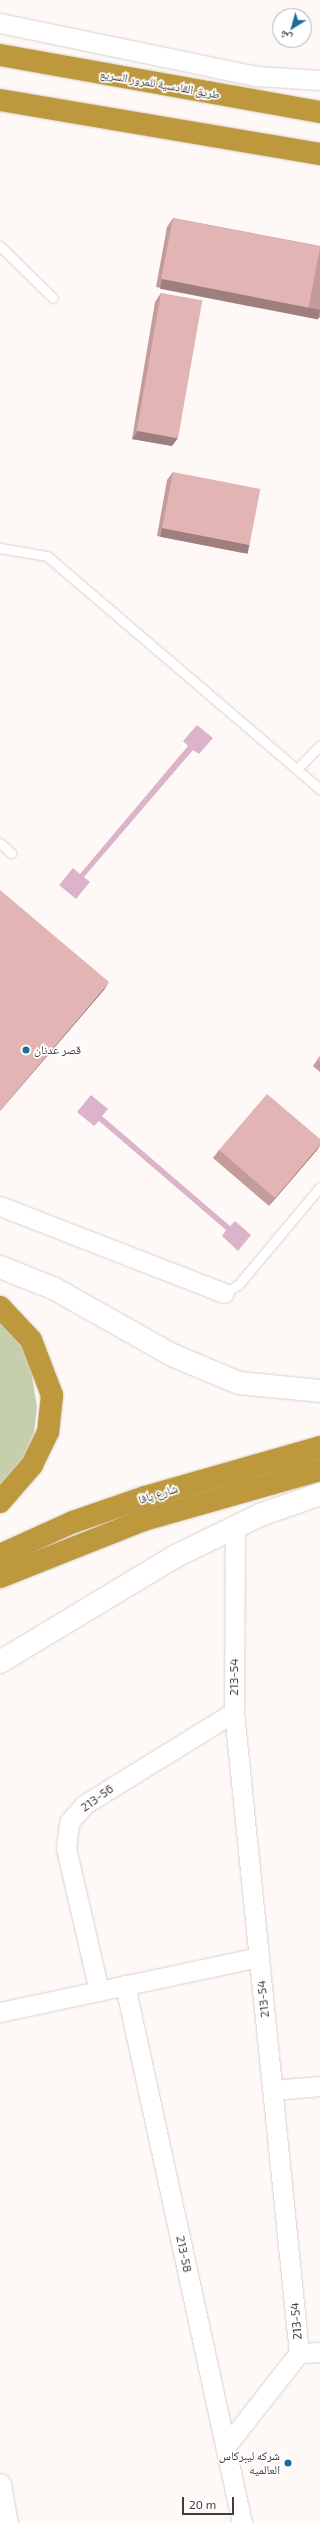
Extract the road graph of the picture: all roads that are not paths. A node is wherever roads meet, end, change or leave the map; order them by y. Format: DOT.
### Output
graph roads {
  1 [pos="0,23"];
  2 [pos="0,55"];
  3 [pos="320,80"];
  4 [pos="0,100"];
  5 [pos="320,112"];
  6 [pos="320,154"];
  7 [pos="0,246"];
  8 [pos="53,298"];
  9 [pos="0,548"];
  10 [pos="320,745"];
  11 [pos="297,769"];
  12 [pos="320,789"];
  13 [pos="0,844"];
  14 [pos="11,853"];
  15 [pos="320,1187"];
  16 [pos="0,1206"];
  17 [pos="0,1267"];
  18 [pos="224,1293"];
  19 [pos="0,1307"];
  20 [pos="320,1391"];
  21 [pos="320,1447"];
  22 [pos="320,1470"];
  23 [pos="320,1494"];
  24 [pos="0,1502"];
  25 [pos="235,1527"];
  26 [pos="0,1555"];
  27 [pos="0,1577"];
  28 [pos="0,1662"];
  29 [pos="234,1712"];
  30 [pos="259,1957"];
  31 [pos="125,1985"];
  32 [pos="99,1991"];
  33 [pos="0,2012"];
  34 [pos="320,2086"];
  35 [pos="273,2090"];
  36 [pos="320,2352"];
  37 [pos="299,2353"];
  38 [pos="226,2446"];
  39 [pos="0,2489"];
  40 [pos="8,2523"];
  41 [pos="242,2523"];
  1 -- 3 [label="street"];
  2 -- 5 [label="highway, طريق القادسية للمرور السريع"];
  4 -- 6 [label="highway"];
  7 -- 8 [label="lane"];
  9 -- 11 [label="lane"];
  10 -- 11 [label="lane"];
  11 -- 12 [label="lane"];
  13 -- 14 [label="lane"];
  15 -- 18 [label="lane"];
  16 -- 18 [label="street"];
  17 -- 20 [label="main road"];
  19 -- 24 [label="highway"];
  21 -- 26 [label="highway, شارع يافا"];
  22 -- 27 [label="highway, شارع يافا"];
  23 -- 25 [label="main road"];
  25 -- 28 [label="main road"];
  25 -- 29 [label="street, 213-54"];
  29 -- 30 [label="street, 213-54"];
  29 -- 32 [label="street, 213-56"];
  30 -- 31 [label="street"];
  30 -- 35 [label="street, 213-54"];
  31 -- 32 [label="street"];
  31 -- 38 [label="street, 213-58"];
  32 -- 33 [label="street"];
  34 -- 35 [label="street"];
  35 -- 37 [label="street, 213-54"];
  36 -- 37 [label="street"];
  37 -- 38 [label="street, 213-54"];
  38 -- 41 [label="street, 213-58"];
  39 -- 40 [label="main road"];
}
